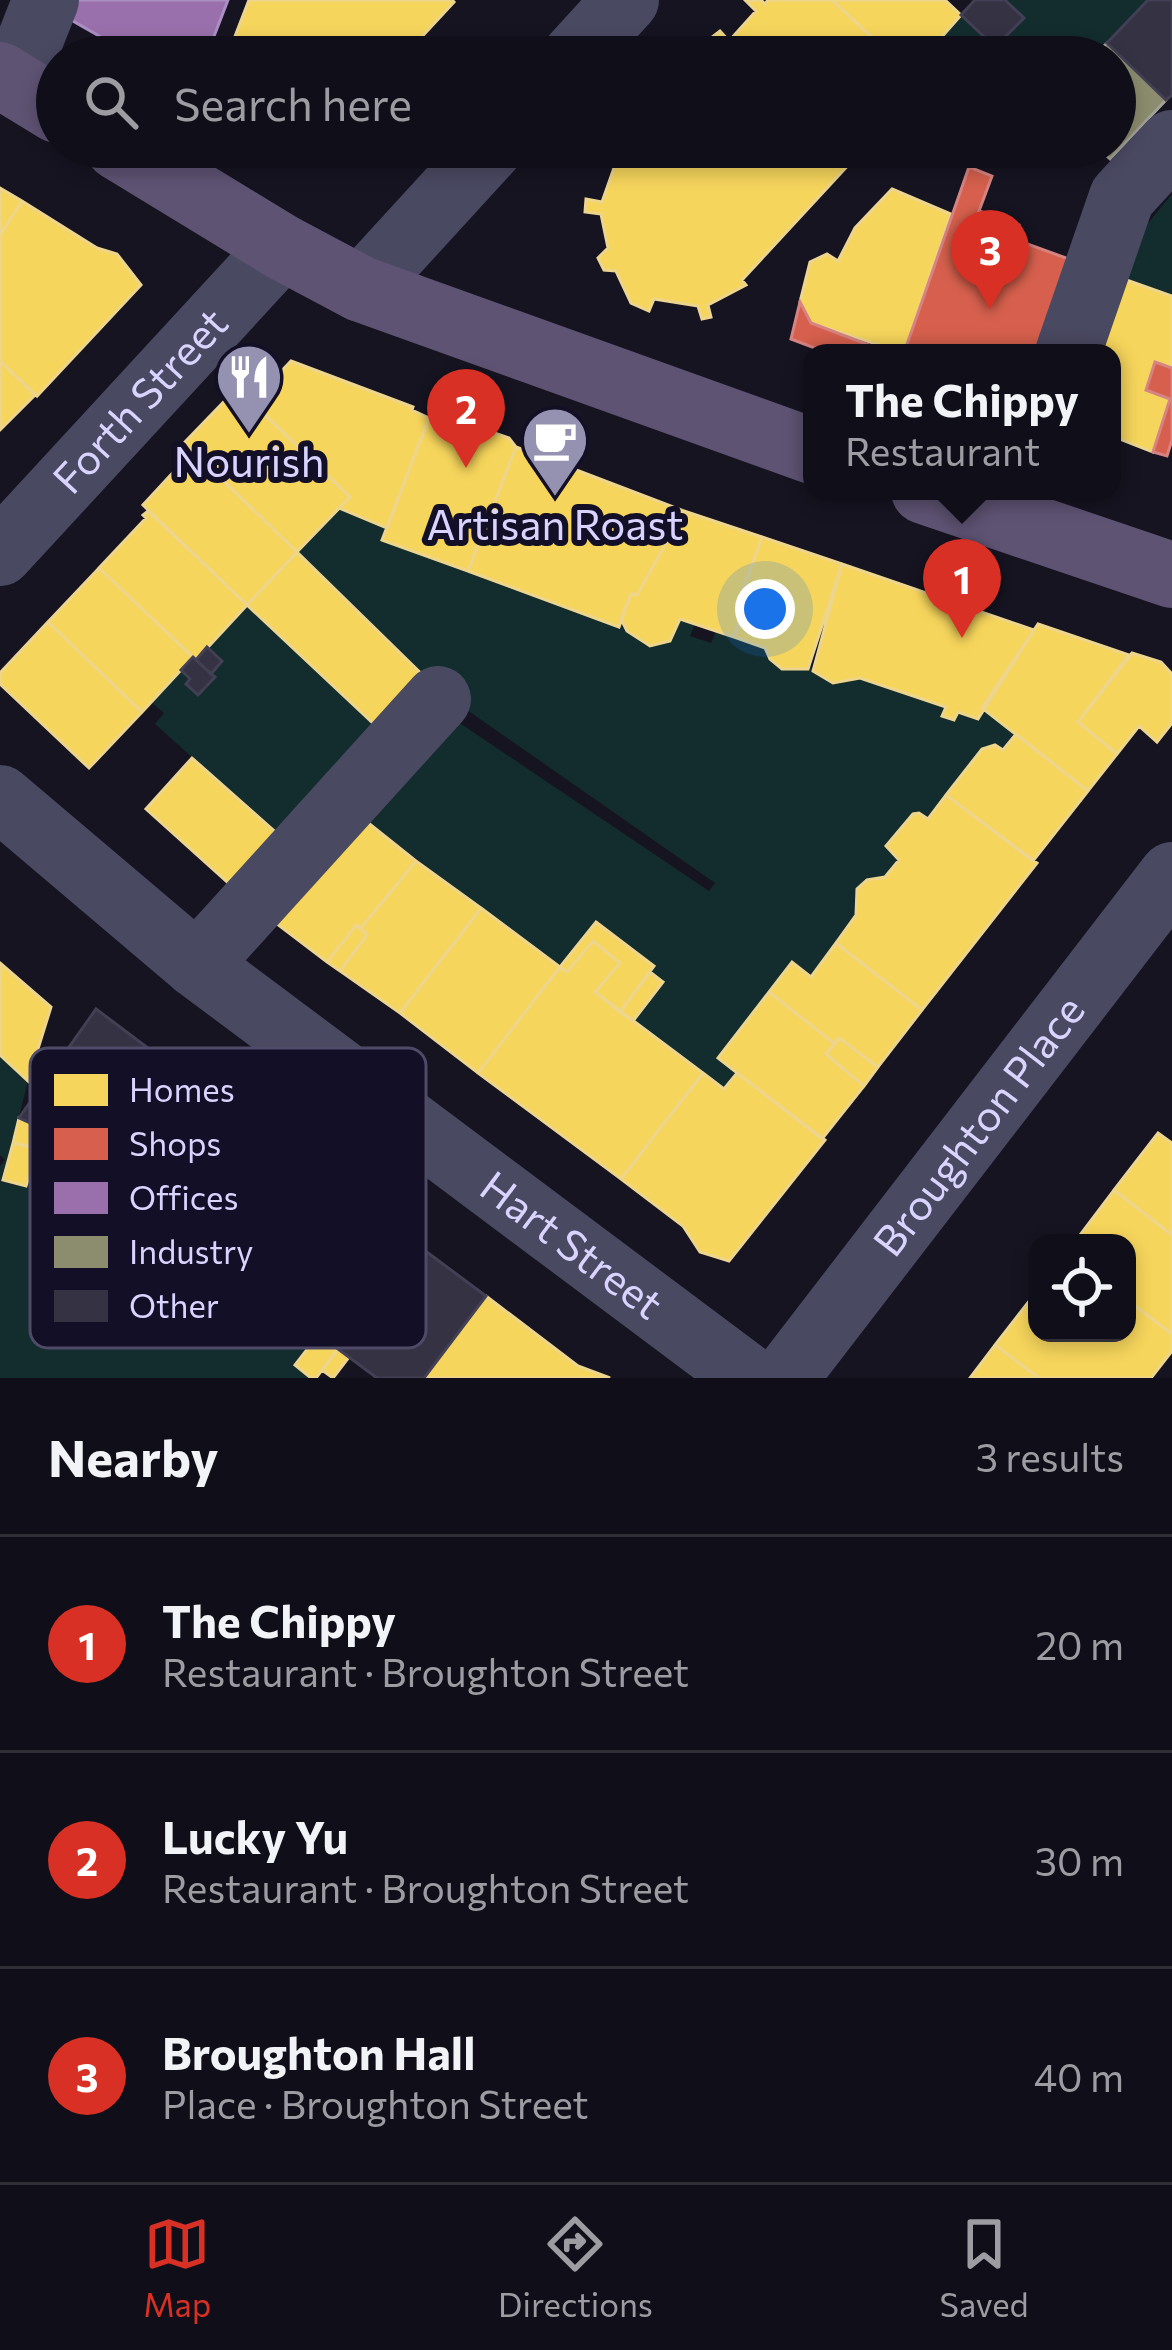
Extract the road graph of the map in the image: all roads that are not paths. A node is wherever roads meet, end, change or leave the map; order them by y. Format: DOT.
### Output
graph roads {
  1 [pos="46,0"];
  2 [pos="626,0"];
  3 [pos="37,36"];
  4 [pos="593,36"];
  5 [pos="36,39"];
  6 [pos="23,89"];
  7 [pos="1172,143"];
  8 [pos="152,168"];
  9 [pos="472,168"];
  10 [pos="282,247"];
  11 [pos="362,289"];
  12 [pos="1070,344"];
  13 [pos="803,449"];
  14 [pos="978,500"];
  15 [pos="1014,506"];
  16 [pos="0,554"];
  17 [pos="1172,575"];
  18 [pos="439,700"];
  19 [pos="0,798"];
  20 [pos="1172,875"];
  21 [pos="196,965"];
  22 [pos="307,1048"];
  23 [pos="426,1137"];
  24 [pos="749,1378"];
  25 [pos="785,1378"];
  1 -- 3 [label="street"];
  2 -- 4 [label="street"];
  5 -- 6 [label="street"];
  7 -- 12 [label="street"];
  8 -- 10 [label="main road"];
  9 -- 11 [label="street"];
  10 -- 11 [label="main road"];
  10 -- 16 [label="street, Forth Street"];
  11 -- 13 [label="main road"];
  14 -- 15 [label="main road"];
  15 -- 17 [label="main road"];
  18 -- 21 [label="street"];
  19 -- 21 [label="street, Hart Street"];
  20 -- 25 [label="street, Broughton Place"];
  21 -- 22 [label="street, Hart Street"];
  23 -- 24 [label="street, Hart Street"];
}
